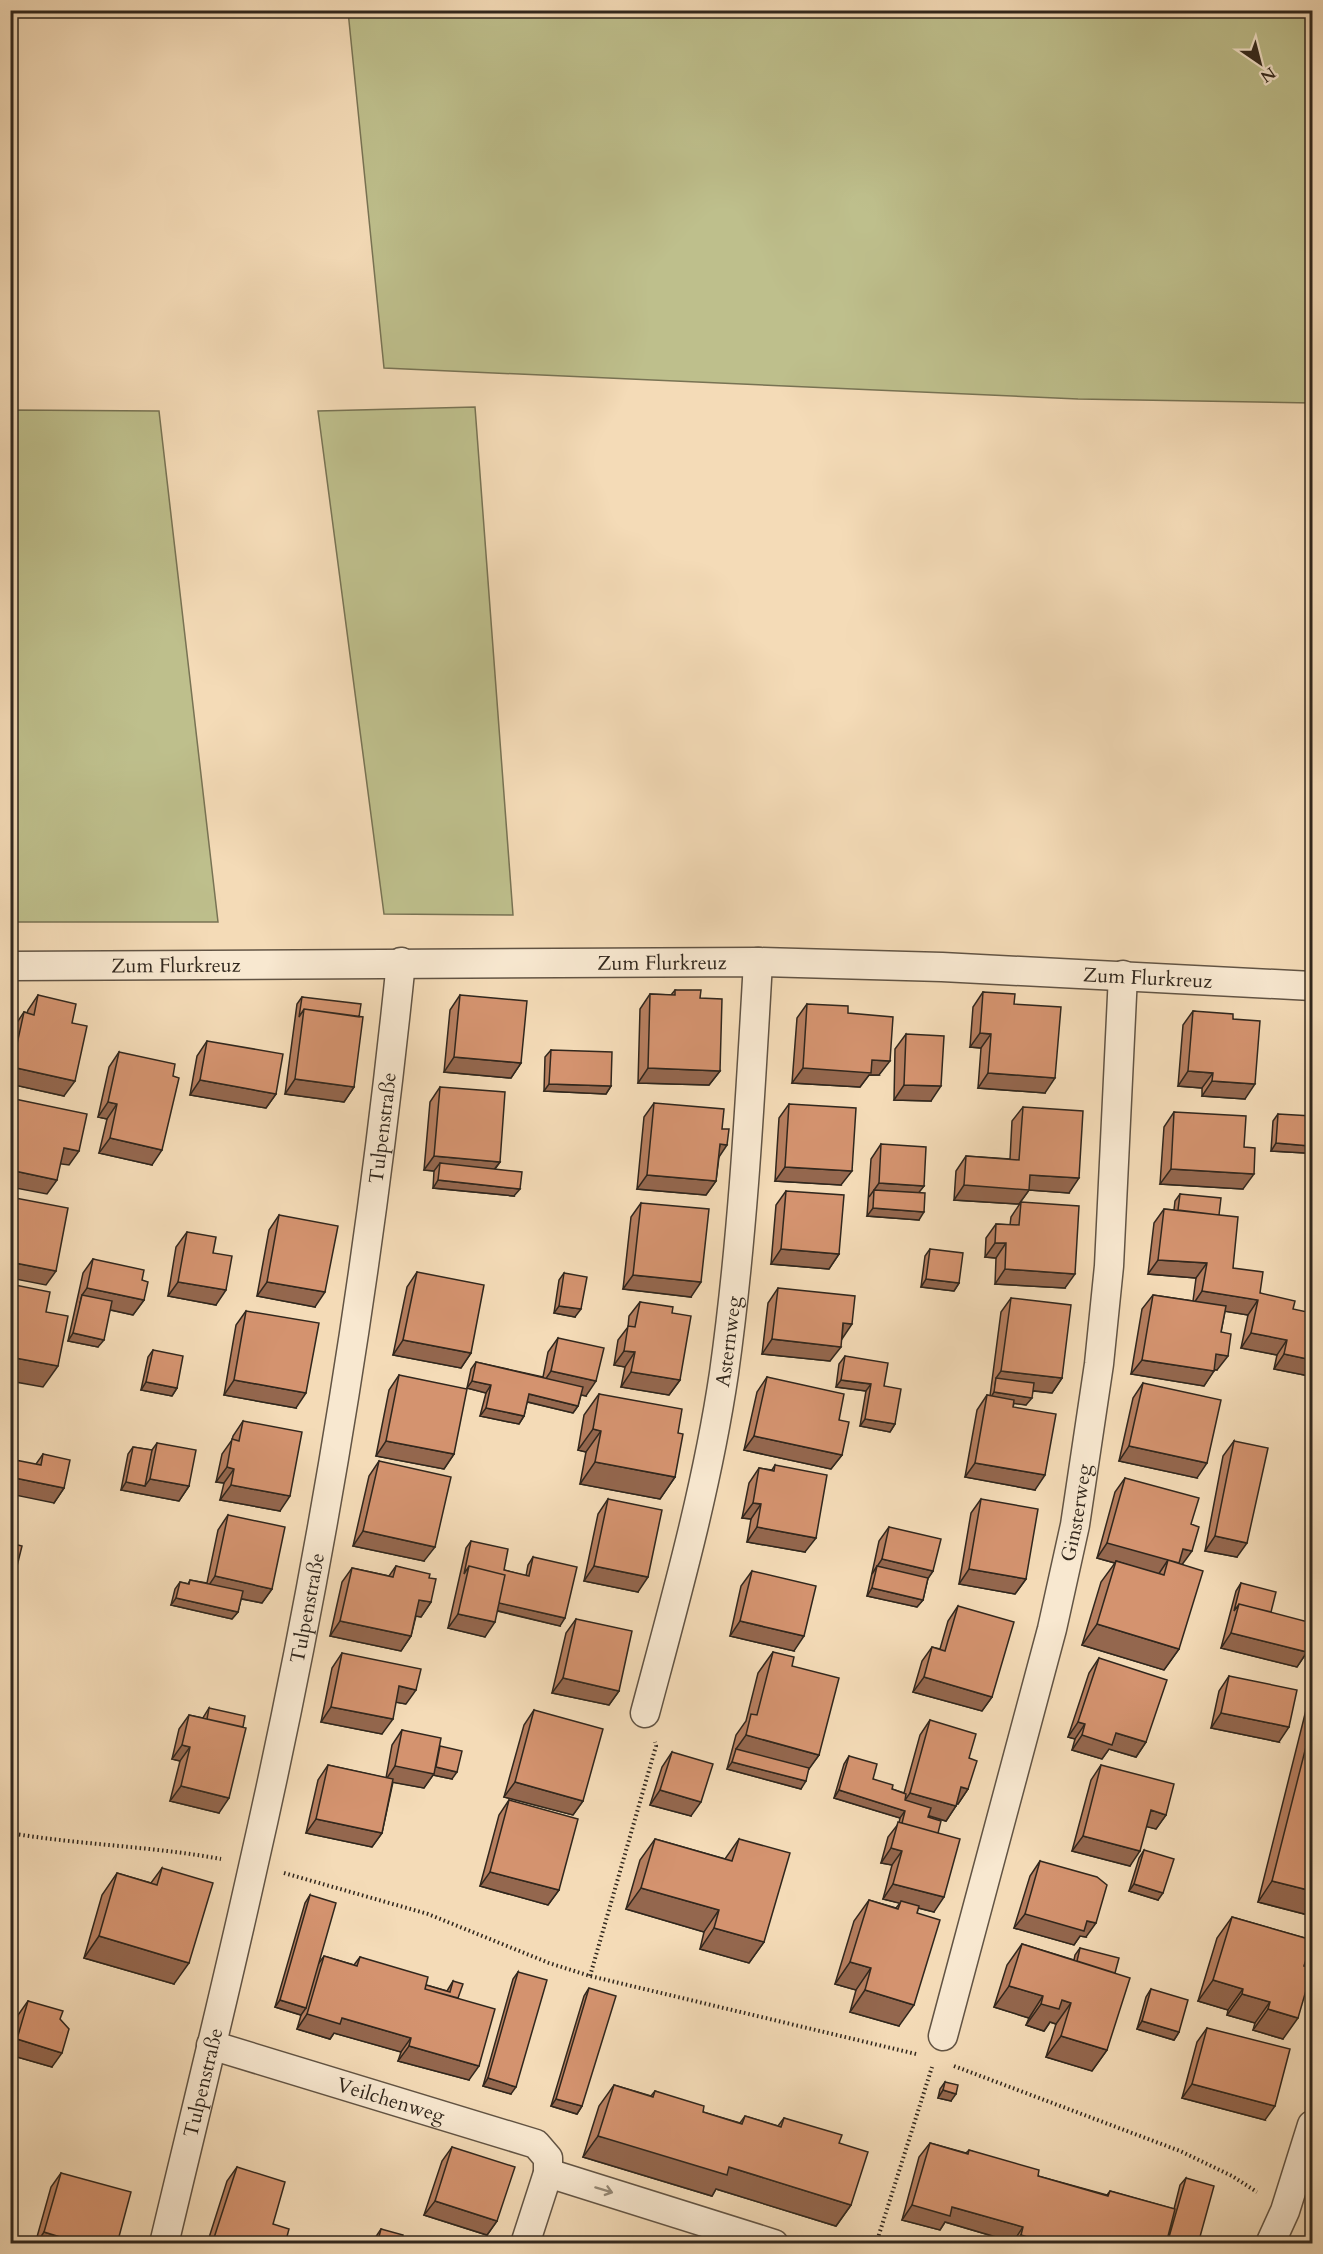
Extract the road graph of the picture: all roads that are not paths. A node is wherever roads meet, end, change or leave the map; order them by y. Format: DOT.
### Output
graph roads {
  1 [pos="401,962"];
  2 [pos="758,962"];
  3 [pos="10,966"];
  4 [pos="1123,975"];
  5 [pos="1312,986"];
  6 [pos="645,1713"];
  7 [pos="212,2045"];
  8 [pos="941,2052"];
  9 [pos="1312,2125"];
  10 [pos="548,2173"];
  11 [pos="164,2244"];
  12 [pos="525,2244"];
  13 [pos="774,2244"];
  14 [pos="1270,2244"];
  1 -- 2 [label="street, Zum Flurkreuz"];
  1 -- 3 [label="street, Zum Flurkreuz"];
  1 -- 7 [label="street, Tulpenstraße"];
  2 -- 4 [label="street, Zum Flurkreuz"];
  2 -- 6 [label="street, Asternweg"];
  4 -- 5 [label="street, Zum Flurkreuz"];
  4 -- 8 [label="street, Ginsterweg"];
  7 -- 10 [label="street, Veilchenweg"];
  7 -- 11 [label="street, Tulpenstraße"];
  9 -- 14 [label="street"];
  10 -- 12 [label="street"];
  10 -- 13 [label="street, one-way"];
}
